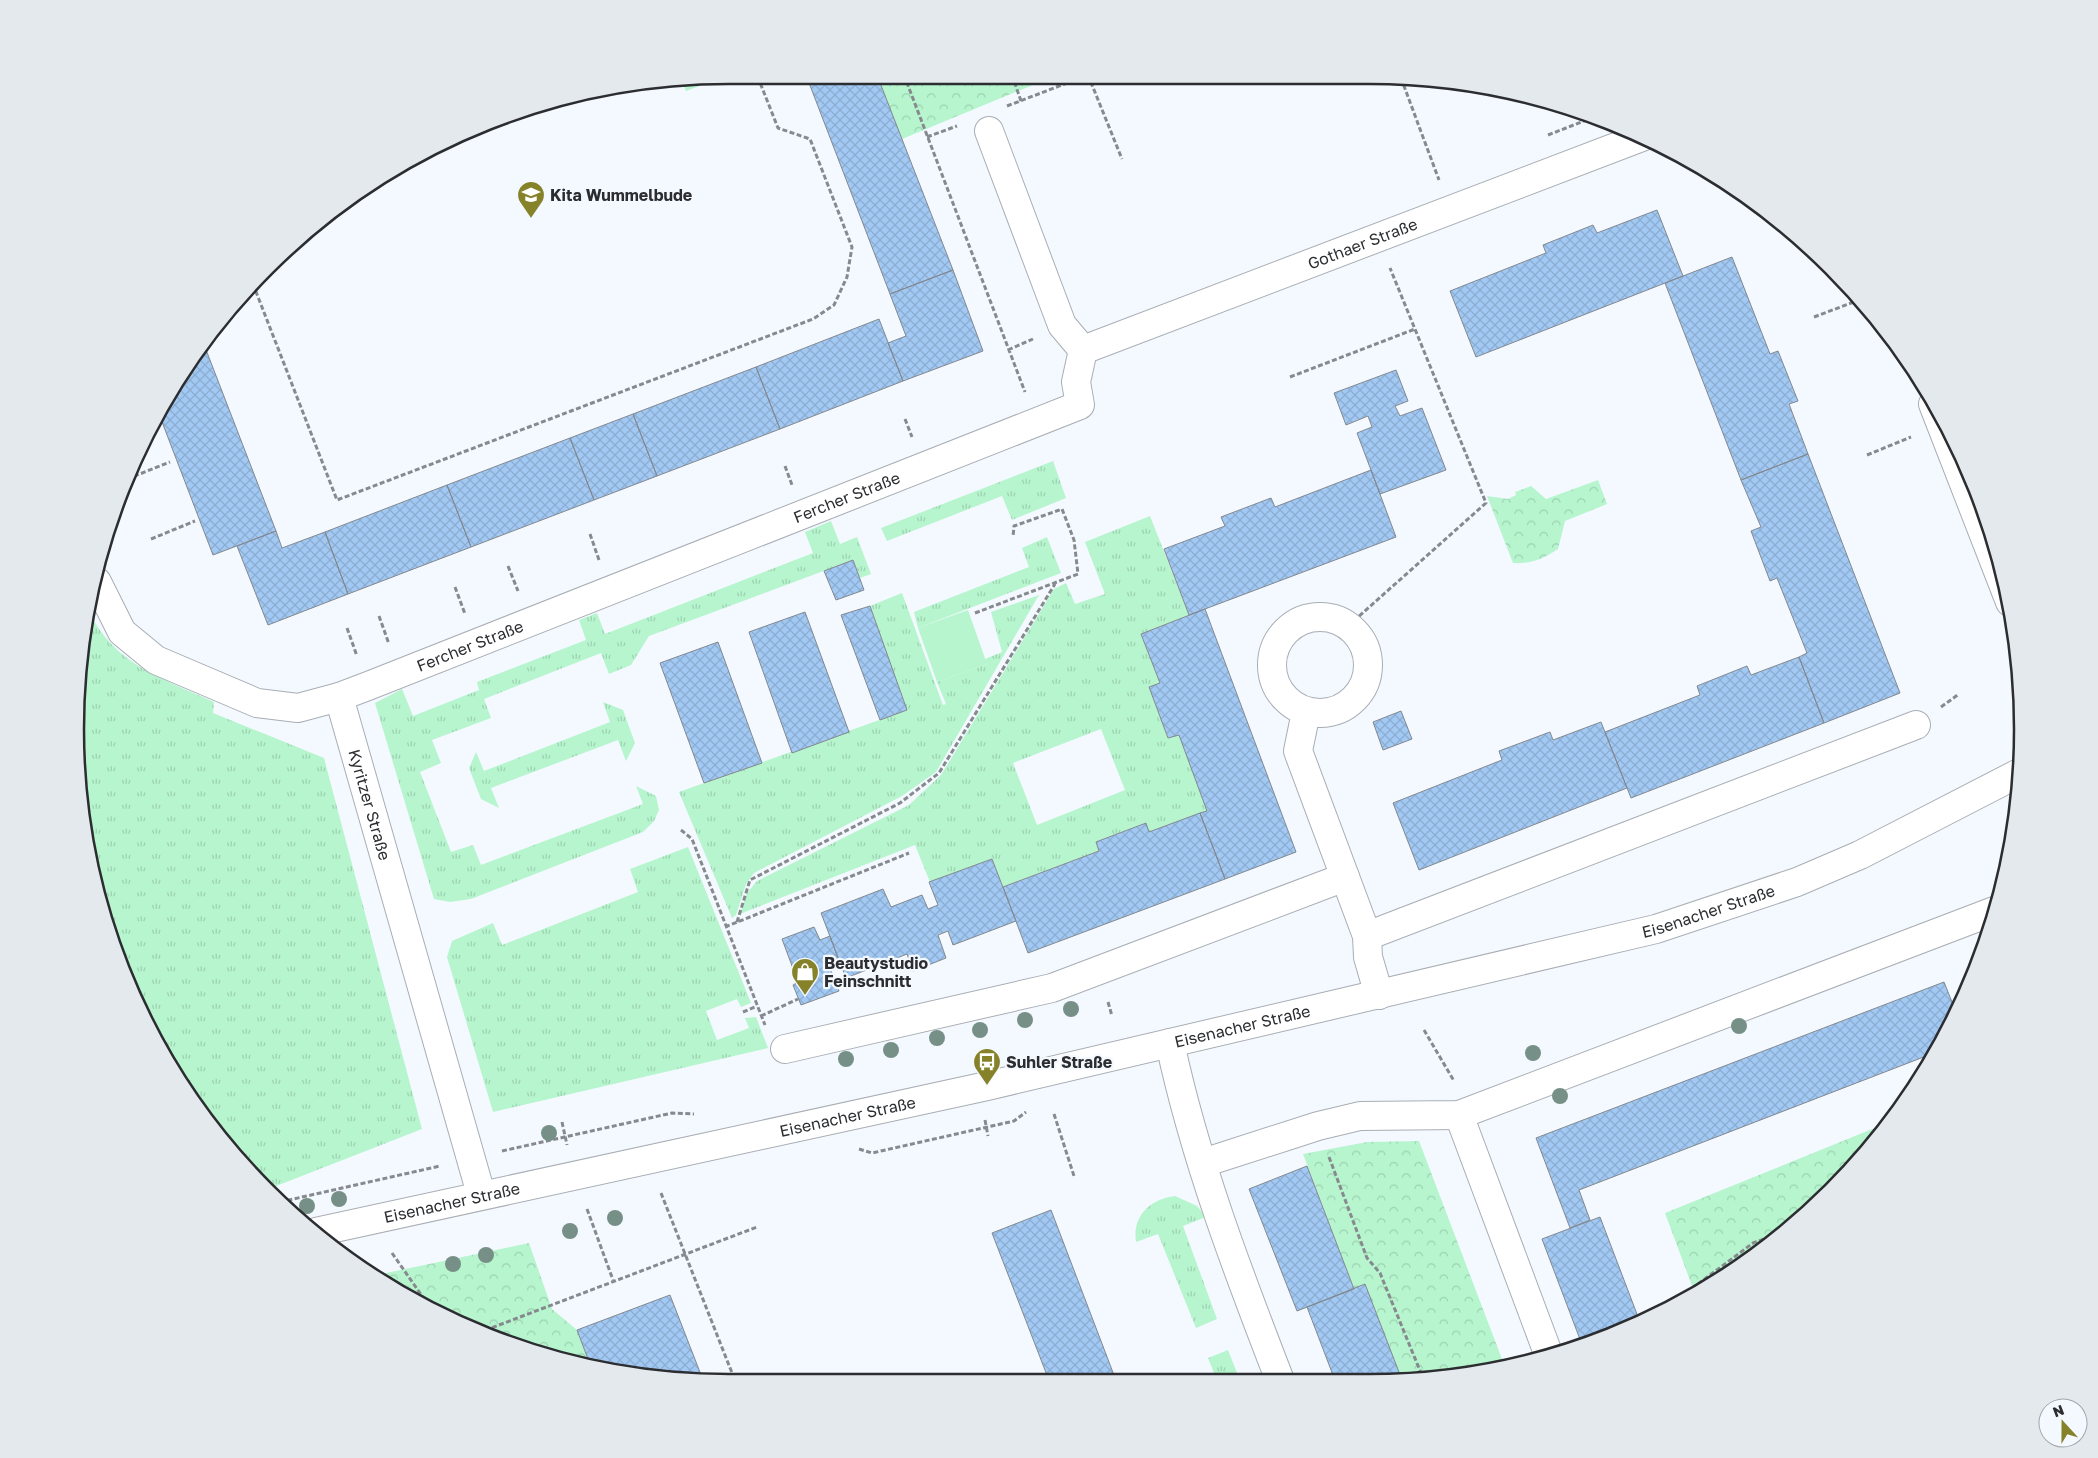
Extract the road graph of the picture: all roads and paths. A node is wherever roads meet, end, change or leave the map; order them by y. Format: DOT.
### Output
graph roads {
  1 [pos="761,84"];
  2 [pos="907,84"];
  3 [pos="1015,84"];
  4 [pos="1092,84"];
  5 [pos="1403,85"];
  6 [pos="1021,101"];
  7 [pos="990,131"];
  8 [pos="1633,141"];
  9 [pos="1122,159"];
  10 [pos="1450,210"];
  11 [pos="1387,260"];
  12 [pos="256,291"];
  13 [pos="1853,302"];
  14 [pos="1814,317"];
  15 [pos="1415,329"];
  16 [pos="1083,350"];
  17 [pos="1290,377"];
  18 [pos="1933,416"];
  19 [pos="1038,422"];
  20 [pos="1867,455"];
  21 [pos="1953,455"];
  22 [pos="170,462"];
  23 [pos="136,475"];
  24 [pos="194,521"];
  25 [pos="590,534"];
  26 [pos="1984,534"];
  27 [pos="1013,537"];
  28 [pos="150,539"];
  29 [pos="597,554"];
  30 [pos="508,566"];
  31 [pos="1055,584"];
  32 [pos="516,586"];
  33 [pos="455,587"];
  34 [pos="100,588"];
  35 [pos="462,606"];
  36 [pos="975,612"];
  37 [pos="379,616"];
  38 [pos="1348,626"];
  39 [pos="347,628"];
  40 [pos="385,634"];
  41 [pos="359,661"];
  42 [pos="339,697"];
  43 [pos="1306,712"];
  44 [pos="1916,725"];
  45 [pos="2012,776"];
  46 [pos="681,830"];
  47 [pos="909,853"];
  48 [pos="1345,877"];
  49 [pos="1987,914"];
  50 [pos="737,922"];
  51 [pos="725,927"];
  52 [pos="1367,936"];
  53 [pos="1379,996"];
  54 [pos="798,999"];
  55 [pos="757,1006"];
  56 [pos="742,1012"];
  57 [pos="761,1016"];
  58 [pos="1424,1030"];
  59 [pos="776,1040"];
  60 [pos="1170,1043"];
  61 [pos="1465,1113"];
  62 [pos="1054,1114"];
  63 [pos="562,1122"];
  64 [pos="1318,1126"];
  65 [pos="569,1152"];
  66 [pos="1203,1163"];
  67 [pos="1074,1176"];
  68 [pos="661,1193"];
  69 [pos="481,1194"];
  70 [pos="587,1209"];
  71 [pos="757,1226"];
  72 [pos="323,1230"];
  73 [pos="1765,1239"];
  74 [pos="684,1252"];
  75 [pos="392,1253"];
  76 [pos="614,1280"];
  77 [pos="1696,1285"];
  78 [pos="422,1297"];
  79 [pos="490,1328"];
  80 [pos="1547,1349"];
  81 [pos="1421,1372"];
  82 [pos="732,1374"];
  83 [pos="1278,1374"];
  1 -- 12 [label="path"];
  2 -- 19 [label="path"];
  3 -- 6 [label="path"];
  4 -- 9 [label="path"];
  5 -- 10 [label="path"];
  7 -- 16 [label="street"];
  8 -- 10 [label="street, Gothaer Straße"];
  10 -- 16 [label="street, Gothaer Straße"];
  11 -- 15 [label="path"];
  13 -- 14 [label="path"];
  15 -- 17 [label="path"];
  15 -- 38 [label="path"];
  16 -- 19 [label="street, Fercher Straße"];
  18 -- 20 [label="path"];
  19 -- 42 [label="street, Fercher Straße"];
  21 -- 26 [label="street"];
  22 -- 23 [label="path"];
  24 -- 28 [label="path"];
  25 -- 29 [label="path"];
  27 -- 31 [label="path"];
  30 -- 32 [label="path"];
  31 -- 36 [label="path"];
  31 -- 50 [label="path"];
  33 -- 35 [label="path"];
  34 -- 42 [label="street"];
  37 -- 40 [label="path"];
  38 -- 43 [label="street"];
  38 -- 43 [label="street"];
  39 -- 41 [label="path"];
  42 -- 69 [label="street, Kyritzer Straße"];
  43 -- 48 [label="street"];
  44 -- 52 [label="street"];
  45 -- 53 [label="street, Eisenacher Straße"];
  46 -- 51 [label="path"];
  47 -- 50 [label="path"];
  48 -- 52 [label="street"];
  48 -- 59 [label="street"];
  49 -- 61 [label="street"];
  50 -- 51 [label="path"];
  51 -- 55 [label="path"];
  52 -- 53 [label="street"];
  53 -- 60 [label="street, Eisenacher Straße"];
  54 -- 57 [label="path"];
  55 -- 56 [label="path"];
  55 -- 57 [label="path"];
  57 -- 59 [label="path"];
  58 -- 61 [label="path"];
  60 -- 66 [label="street"];
  60 -- 69 [label="street, Eisenacher Straße"];
  61 -- 64 [label="street"];
  61 -- 80 [label="street"];
  62 -- 67 [label="path"];
  63 -- 65 [label="path"];
  64 -- 66 [label="street"];
  64 -- 81 [label="path"];
  66 -- 83 [label="street"];
  68 -- 74 [label="path"];
  69 -- 72 [label="street, Eisenacher Straße"];
  70 -- 76 [label="path"];
  71 -- 74 [label="path"];
  73 -- 77 [label="path"];
  74 -- 76 [label="path"];
  74 -- 82 [label="path"];
  75 -- 78 [label="path"];
  76 -- 79 [label="path"];
}
